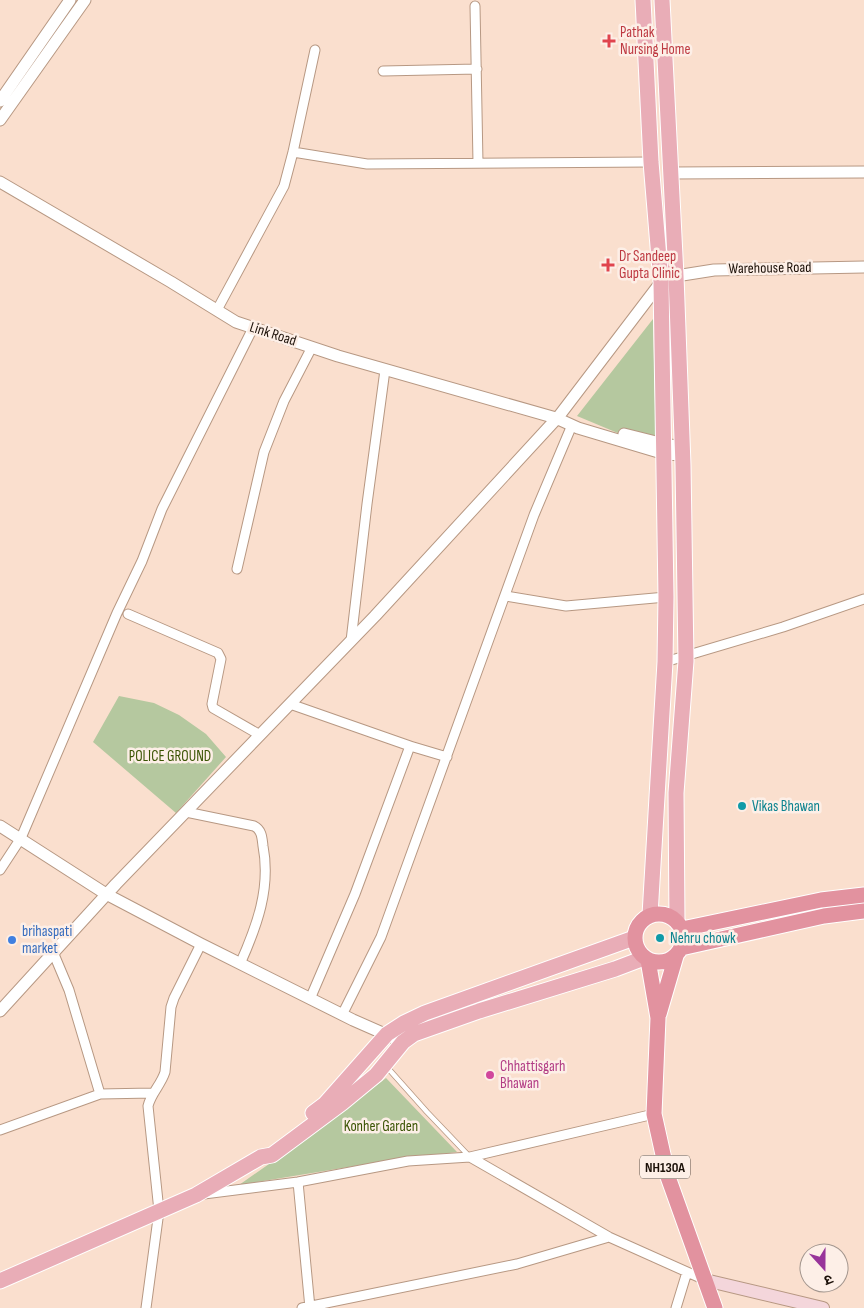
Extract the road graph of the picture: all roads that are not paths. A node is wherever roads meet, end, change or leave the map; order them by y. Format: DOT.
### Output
graph roads {
  1 [pos="70,0"];
  2 [pos="85,0"];
  3 [pos="643,0"];
  4 [pos="662,0"];
  5 [pos="475,6"];
  6 [pos="315,50"];
  7 [pos="477,69"];
  8 [pos="383,71"];
  9 [pos="0,101"];
  10 [pos="0,120"];
  11 [pos="293,152"];
  12 [pos="478,162"];
  13 [pos="651,162"];
  14 [pos="864,172"];
  15 [pos="671,173"];
  16 [pos="0,180"];
  17 [pos="864,266"];
  18 [pos="676,276"];
  19 [pos="661,282"];
  20 [pos="217,310"];
  21 [pos="252,328"];
  22 [pos="312,347"];
  23 [pos="385,370"];
  24 [pos="556,418"];
  25 [pos="572,425"];
  26 [pos="664,449"];
  27 [pos="682,451"];
  28 [pos="237,569"];
  29 [pos="506,596"];
  30 [pos="666,597"];
  31 [pos="864,599"];
  32 [pos="128,614"];
  33 [pos="352,641"];
  34 [pos="686,657"];
  35 [pos="665,662"];
  36 [pos="290,704"];
  37 [pos="260,735"];
  38 [pos="410,746"];
  39 [pos="447,757"];
  40 [pos="186,812"];
  41 [pos="0,826"];
  42 [pos="21,838"];
  43 [pos="0,870"];
  44 [pos="106,894"];
  45 [pos="864,895"];
  46 [pos="864,911"];
  47 [pos="650,915"];
  48 [pos="679,926"];
  49 [pos="634,938"];
  50 [pos="201,944"];
  51 [pos="53,952"];
  52 [pos="679,952"];
  53 [pos="646,959"];
  54 [pos="240,964"];
  55 [pos="310,999"];
  56 [pos="0,1011"];
  57 [pos="342,1015"];
  58 [pos="658,1018"];
  59 [pos="387,1034"];
  60 [pos="403,1042"];
  61 [pos="384,1065"];
  62 [pos="152,1093"];
  63 [pos="100,1094"];
  64 [pos="654,1114"];
  65 [pos="0,1130"];
  66 [pos="470,1157"];
  67 [pos="261,1158"];
  68 [pos="298,1182"];
  69 [pos="196,1195"];
  70 [pos="159,1211"];
  71 [pos="609,1237"];
  72 [pos="686,1272"];
  73 [pos="705,1280"];
  74 [pos="0,1281"];
  75 [pos="308,1307"];
  76 [pos="146,1308"];
  77 [pos="676,1308"];
  78 [pos="715,1308"];
  79 [pos="823,1308"];
  1 -- 9 [label="street"];
  2 -- 10 [label="street"];
  3 -- 13 [label="main road"];
  4 -- 15 [label="main road"];
  5 -- 7 [label="street"];
  6 -- 11 [label="street"];
  7 -- 8 [label="street"];
  7 -- 12 [label="street"];
  11 -- 12 [label="street"];
  11 -- 20 [label="street"];
  12 -- 13 [label="street"];
  13 -- 19 [label="main road"];
  14 -- 15 [label="street"];
  15 -- 18 [label="main road"];
  16 -- 20 [label="street, Link Road"];
  17 -- 18 [label="street, Warehouse Road"];
  18 -- 19 [label="street, Warehouse Road"];
  18 -- 27 [label="main road"];
  19 -- 24 [label="street"];
  19 -- 26 [label="main road"];
  20 -- 21 [label="street, Link Road"];
  21 -- 22 [label="street, Link Road"];
  21 -- 42 [label="street"];
  22 -- 23 [label="street, Link Road"];
  22 -- 28 [label="street"];
  23 -- 24 [label="street, Link Road"];
  23 -- 33 [label="street"];
  24 -- 25 [label="street, Link Road"];
  24 -- 33 [label="street"];
  25 -- 26 [label="street, Link Road"];
  25 -- 29 [label="street"];
  26 -- 27 [label="street, Link Road"];
  26 -- 30 [label="main road"];
  27 -- 34 [label="main road"];
  29 -- 30 [label="street"];
  29 -- 39 [label="street"];
  30 -- 35 [label="main road"];
  31 -- 34 [label="street"];
  32 -- 37 [label="street"];
  33 -- 36 [label="street"];
  34 -- 35 [label="street"];
  34 -- 48 [label="main road"];
  35 -- 47 [label="main road"];
  36 -- 37 [label="street"];
  36 -- 38 [label="street"];
  37 -- 40 [label="street"];
  38 -- 39 [label="street"];
  38 -- 55 [label="street"];
  39 -- 57 [label="street"];
  40 -- 44 [label="street"];
  40 -- 54 [label="street"];
  41 -- 42 [label="street"];
  42 -- 43 [label="street"];
  42 -- 44 [label="street"];
  44 -- 50 [label="street"];
  44 -- 51 [label="street"];
  45 -- 48 [label="highway"];
  46 -- 52 [label="highway"];
  47 -- 48 [label="highway"];
  47 -- 49 [label="highway"];
  48 -- 52 [label="highway, NH130A"];
  49 -- 53 [label="highway, NH130A"];
  49 -- 59 [label="main road"];
  50 -- 54 [label="street"];
  50 -- 62 [label="street"];
  51 -- 56 [label="street"];
  51 -- 63 [label="street"];
  52 -- 53 [label="highway"];
  52 -- 58 [label="highway, NH130A"];
  53 -- 58 [label="highway, NH130A"];
  53 -- 60 [label="main road"];
  54 -- 55 [label="street"];
  55 -- 57 [label="street"];
  57 -- 59 [label="street"];
  58 -- 64 [label="highway, NH130A"];
  59 -- 60 [label="street"];
  59 -- 67 [label="main road"];
  60 -- 61 [label="main road"];
  61 -- 66 [label="lane"];
  61 -- 67 [label="main road"];
  62 -- 63 [label="street"];
  62 -- 70 [label="street"];
  63 -- 65 [label="street"];
  64 -- 66 [label="street"];
  64 -- 73 [label="highway, NH130A"];
  66 -- 68 [label="street"];
  66 -- 71 [label="street"];
  67 -- 69 [label="main road"];
  68 -- 69 [label="street"];
  68 -- 75 [label="street"];
  69 -- 70 [label="main road"];
  70 -- 74 [label="main road"];
  70 -- 76 [label="street"];
  71 -- 72 [label="street"];
  71 -- 75 [label="street"];
  72 -- 73 [label="street"];
  72 -- 77 [label="street"];
  73 -- 78 [label="highway, NH130A"];
  73 -- 79 [label="main road"];
}
